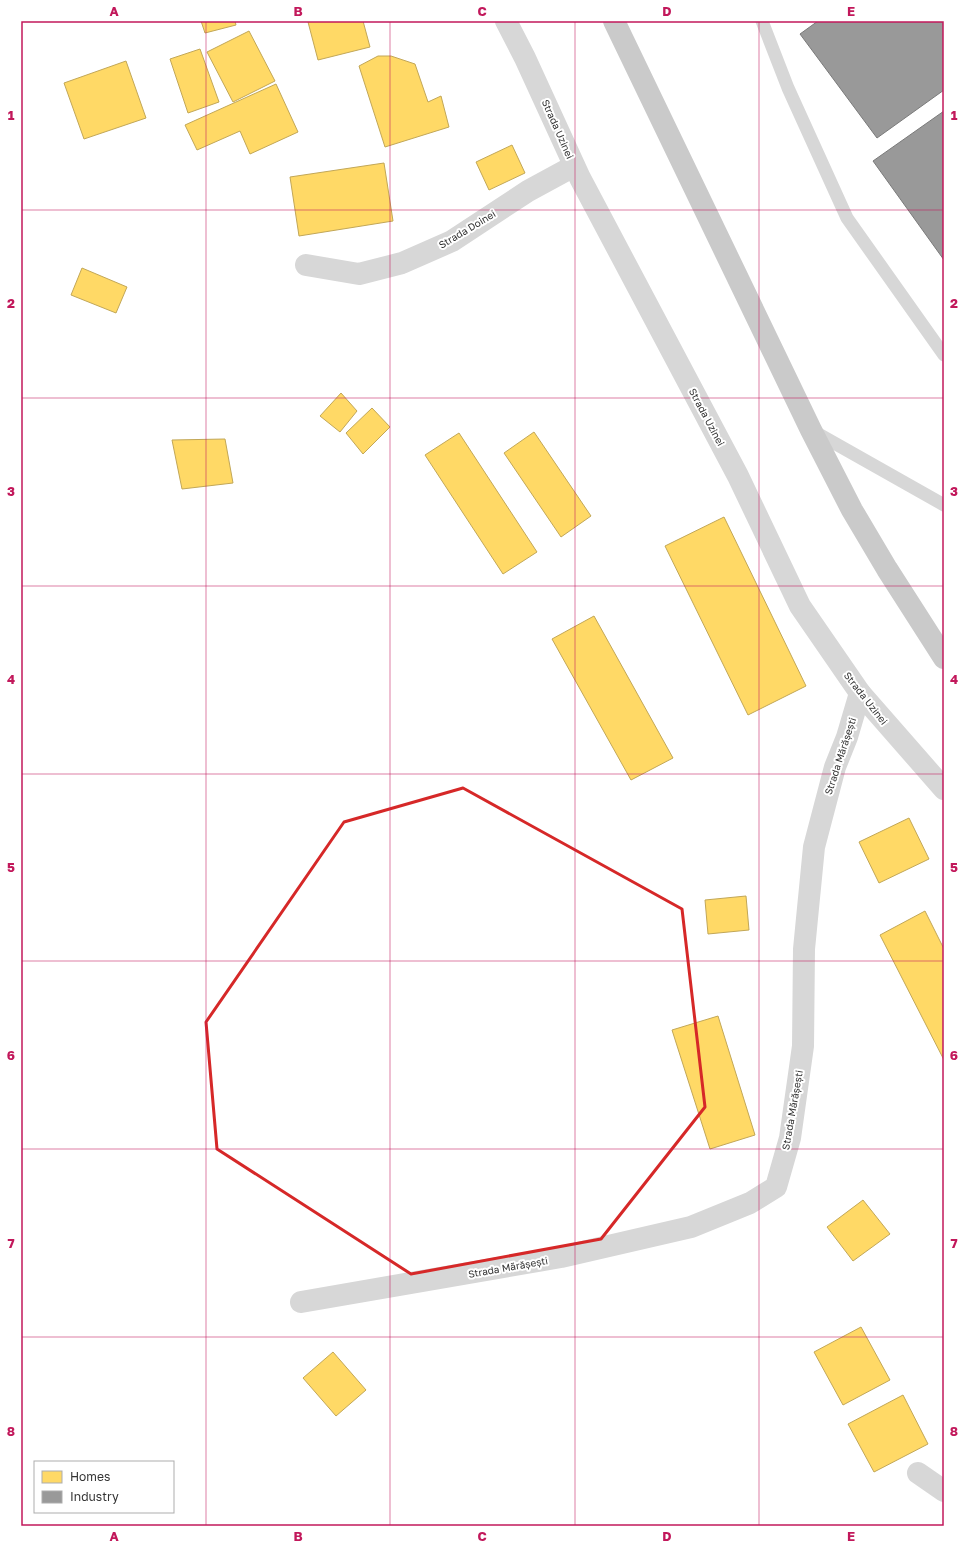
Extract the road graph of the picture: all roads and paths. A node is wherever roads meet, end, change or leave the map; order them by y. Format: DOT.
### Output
graph roads {
  1 [pos="506,21"];
  2 [pos="614,21"];
  3 [pos="762,21"];
  4 [pos="574,166"];
  5 [pos="306,264"];
  6 [pos="944,355"];
  7 [pos="811,430"];
  8 [pos="944,505"];
  9 [pos="944,658"];
  10 [pos="860,693"];
  11 [pos="944,789"];
  12 [pos="301,1302"];
  13 [pos="918,1473"];
  14 [pos="944,1491"];
  1 -- 4 [label="street, Strada Uzinei"];
  2 -- 7 [label="main road"];
  3 -- 6 [label="lane"];
  4 -- 5 [label="street, Strada Doinei"];
  4 -- 10 [label="street, Strada Uzinei"];
  7 -- 8 [label="lane"];
  7 -- 9 [label="main road"];
  10 -- 11 [label="street, Strada Uzinei"];
  10 -- 12 [label="street, Strada Mărășești"];
  13 -- 14 [label="street"];
}
